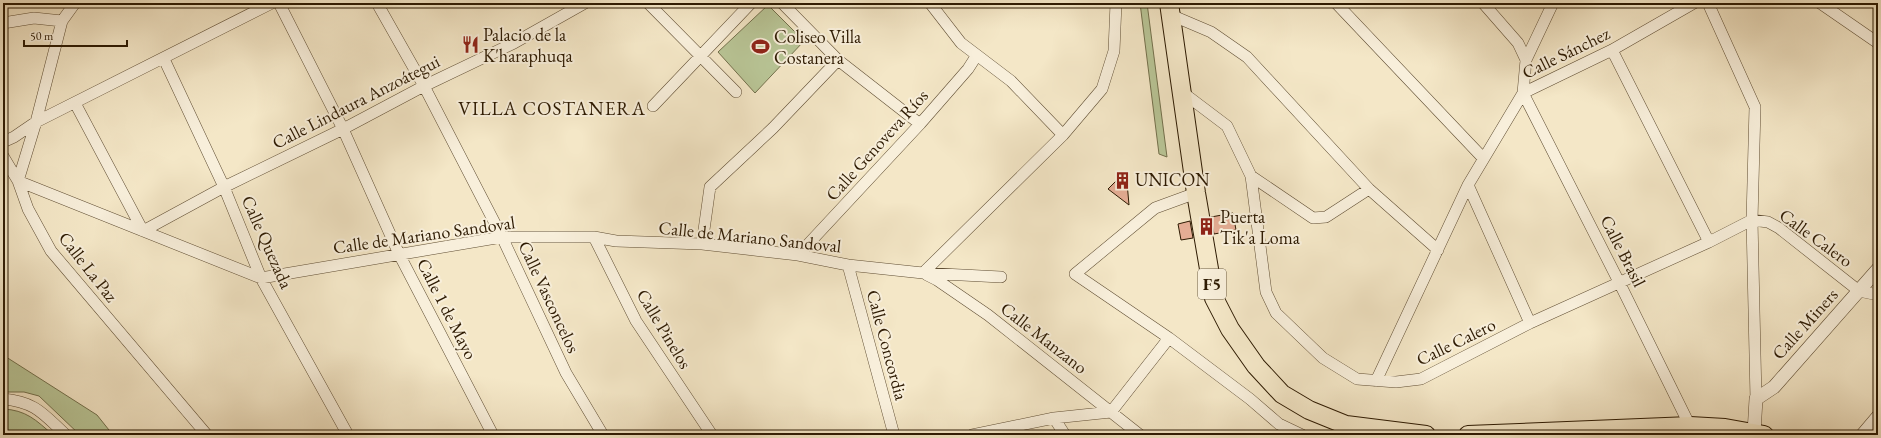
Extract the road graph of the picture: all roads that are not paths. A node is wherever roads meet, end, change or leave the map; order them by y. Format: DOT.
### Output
graph roads {
  1 [pos="75,3"];
  2 [pos="272,3"];
  3 [pos="279,3"];
  4 [pos="378,3"];
  5 [pos="584,3"];
  6 [pos="648,3"];
  7 [pos="751,3"];
  8 [pos="782,3"];
  9 [pos="930,3"];
  10 [pos="1116,3"];
  11 [pos="1336,3"];
  12 [pos="1483,3"];
  13 [pos="1553,3"];
  14 [pos="1694,3"];
  15 [pos="1708,3"];
  16 [pos="1820,3"];
  17 [pos="1170,9"];
  18 [pos="62,21"];
  19 [pos="3,23"];
  20 [pos="1878,43"];
  21 [pos="1612,50"];
  22 [pos="977,54"];
  23 [pos="701,57"];
  24 [pos="164,59"];
  25 [pos="838,60"];
  26 [pos="1526,60"];
  27 [pos="424,86"];
  28 [pos="736,92"];
  29 [pos="1182,92"];
  30 [pos="1523,93"];
  31 [pos="75,103"];
  32 [pos="653,106"];
  33 [pos="36,122"];
  34 [pos="920,124"];
  35 [pos="342,129"];
  36 [pos="1062,135"];
  37 [pos="3,142"];
  38 [pos="3,156"];
  39 [pos="1483,158"];
  40 [pos="1252,176"];
  41 [pos="18,181"];
  42 [pos="1468,185"];
  43 [pos="224,187"];
  44 [pos="1369,189"];
  45 [pos="1196,193"];
  46 [pos="1752,220"];
  47 [pos="143,231"];
  48 [pos="502,237"];
  49 [pos="594,237"];
  50 [pos="1709,242"];
  51 [pos="702,244"];
  52 [pos="1438,250"];
  53 [pos="400,254"];
  54 [pos="798,255"];
  55 [pos="848,265"];
  56 [pos="1878,269"];
  57 [pos="923,273"];
  58 [pos="1001,276"];
  59 [pos="261,278"];
  60 [pos="1619,282"];
  61 [pos="1859,291"];
  62 [pos="1878,295"];
  63 [pos="1530,323"];
  64 [pos="1169,338"];
  65 [pos="1376,381"];
  66 [pos="3,399"];
  67 [pos="1756,400"];
  68 [pos="1111,412"];
  69 [pos="1878,415"];
  70 [pos="1054,418"];
  71 [pos="1690,426"];
  72 [pos="1759,434"];
  73 [pos="66,435"];
  74 [pos="207,435"];
  75 [pos="348,435"];
  76 [pos="493,435"];
  77 [pos="603,435"];
  78 [pos="712,435"];
  79 [pos="894,435"];
  80 [pos="972,435"];
  81 [pos="1065,435"];
  82 [pos="1140,435"];
  83 [pos="1302,435"];
  84 [pos="1426,435"];
  85 [pos="1468,435"];
  86 [pos="1861,435"];
  1 -- 18 [label="street"];
  2 -- 24 [label="street"];
  3 -- 35 [label="street, Calle 1 de Mayo"];
  4 -- 27 [label="street, Calle Vasconcelos"];
  5 -- 27 [label="street, Calle Lindaura Anzoátegui"];
  6 -- 23 [label="street"];
  7 -- 23 [label="street"];
  8 -- 25 [label="street"];
  9 -- 22 [label="street"];
  10 -- 36 [label="street"];
  11 -- 39 [label="street"];
  12 -- 26 [label="street, Calle Sánchez"];
  13 -- 26 [label="street"];
  14 -- 21 [label="street, Calle Sánchez"];
  15 -- 46 [label="street"];
  16 -- 20 [label="street"];
  17 -- 29 [label="highway, F5"];
  17 -- 44 [label="street"];
  18 -- 19 [label="street"];
  18 -- 33 [label="street"];
  21 -- 30 [label="street, Calle Sánchez"];
  21 -- 50 [label="street"];
  22 -- 34 [label="street, Calle Genoveva Ríos"];
  22 -- 36 [label="street"];
  23 -- 28 [label="street"];
  23 -- 32 [label="street"];
  24 -- 31 [label="street"];
  24 -- 43 [label="street, Calle Quezada"];
  25 -- 34 [label="street"];
  25 -- 51 [label="street"];
  26 -- 30 [label="street, Calle Sánchez"];
  27 -- 35 [label="street, Calle Lindaura Anzoátegui"];
  27 -- 48 [label="street, Calle Vasconcelos"];
  29 -- 40 [label="street, Calle Calero"];
  29 -- 45 [label="highway, F5"];
  30 -- 39 [label="street"];
  30 -- 60 [label="street, Calle Brasil"];
  31 -- 33 [label="street"];
  31 -- 47 [label="street"];
  33 -- 37 [label="street"];
  33 -- 41 [label="street"];
  34 -- 54 [label="street, Calle Genoveva Ríos"];
  35 -- 43 [label="street, Calle Lindaura Anzoátegui"];
  35 -- 53 [label="street, Calle 1 de Mayo"];
  36 -- 57 [label="street"];
  38 -- 41 [label="street"];
  39 -- 42 [label="street"];
  40 -- 44 [label="street"];
  40 -- 65 [label="street, Calle Calero"];
  41 -- 47 [label="street"];
  41 -- 74 [label="street, Calle La Paz"];
  42 -- 52 [label="street"];
  42 -- 63 [label="street"];
  43 -- 47 [label="street, Calle Lindaura Anzoátegui"];
  43 -- 59 [label="street, Calle Quezada"];
  44 -- 52 [label="street"];
  45 -- 64 [label="street"];
  45 -- 84 [label="highway, F5"];
  46 -- 50 [label="street, Calle Calero"];
  46 -- 61 [label="street, Calle Calero"];
  46 -- 67 [label="street"];
  47 -- 59 [label="street"];
  48 -- 49 [label="street, Calle de Mariano Sandoval"];
  48 -- 53 [label="street, Calle de Mariano Sandoval"];
  48 -- 77 [label="street, Calle Vasconcelos"];
  49 -- 51 [label="street, Calle de Mariano Sandoval"];
  49 -- 78 [label="street, Calle Pinelos"];
  50 -- 60 [label="street, Calle Calero"];
  51 -- 54 [label="street, Calle de Mariano Sandoval"];
  52 -- 65 [label="street"];
  53 -- 59 [label="street, Calle de Mariano Sandoval"];
  53 -- 76 [label="street, Calle 1 de Mayo"];
  54 -- 55 [label="street, Calle de Mariano Sandoval"];
  55 -- 57 [label="street, Calle de Mariano Sandoval"];
  55 -- 79 [label="street, Calle Concordia"];
  56 -- 61 [label="street, Calle Miners"];
  57 -- 58 [label="street, Calle de Mariano Sandoval"];
  57 -- 68 [label="street, Calle Manzano"];
  59 -- 75 [label="street, Calle Quezada"];
  60 -- 63 [label="street, Calle Calero"];
  60 -- 71 [label="street, Calle Brasil"];
  61 -- 62 [label="street, Calle Calero"];
  61 -- 67 [label="street, Calle Miners"];
  63 -- 65 [label="street, Calle Calero"];
  64 -- 68 [label="street"];
  64 -- 83 [label="street"];
  66 -- 73 [label="street"];
  67 -- 72 [label="street"];
  68 -- 70 [label="street"];
  68 -- 82 [label="street, Calle Manzano"];
  69 -- 86 [label="street"];
  70 -- 80 [label="street"];
  70 -- 81 [label="street"];
  71 -- 72 [label="highway"];
  71 -- 85 [label="highway"];
}
